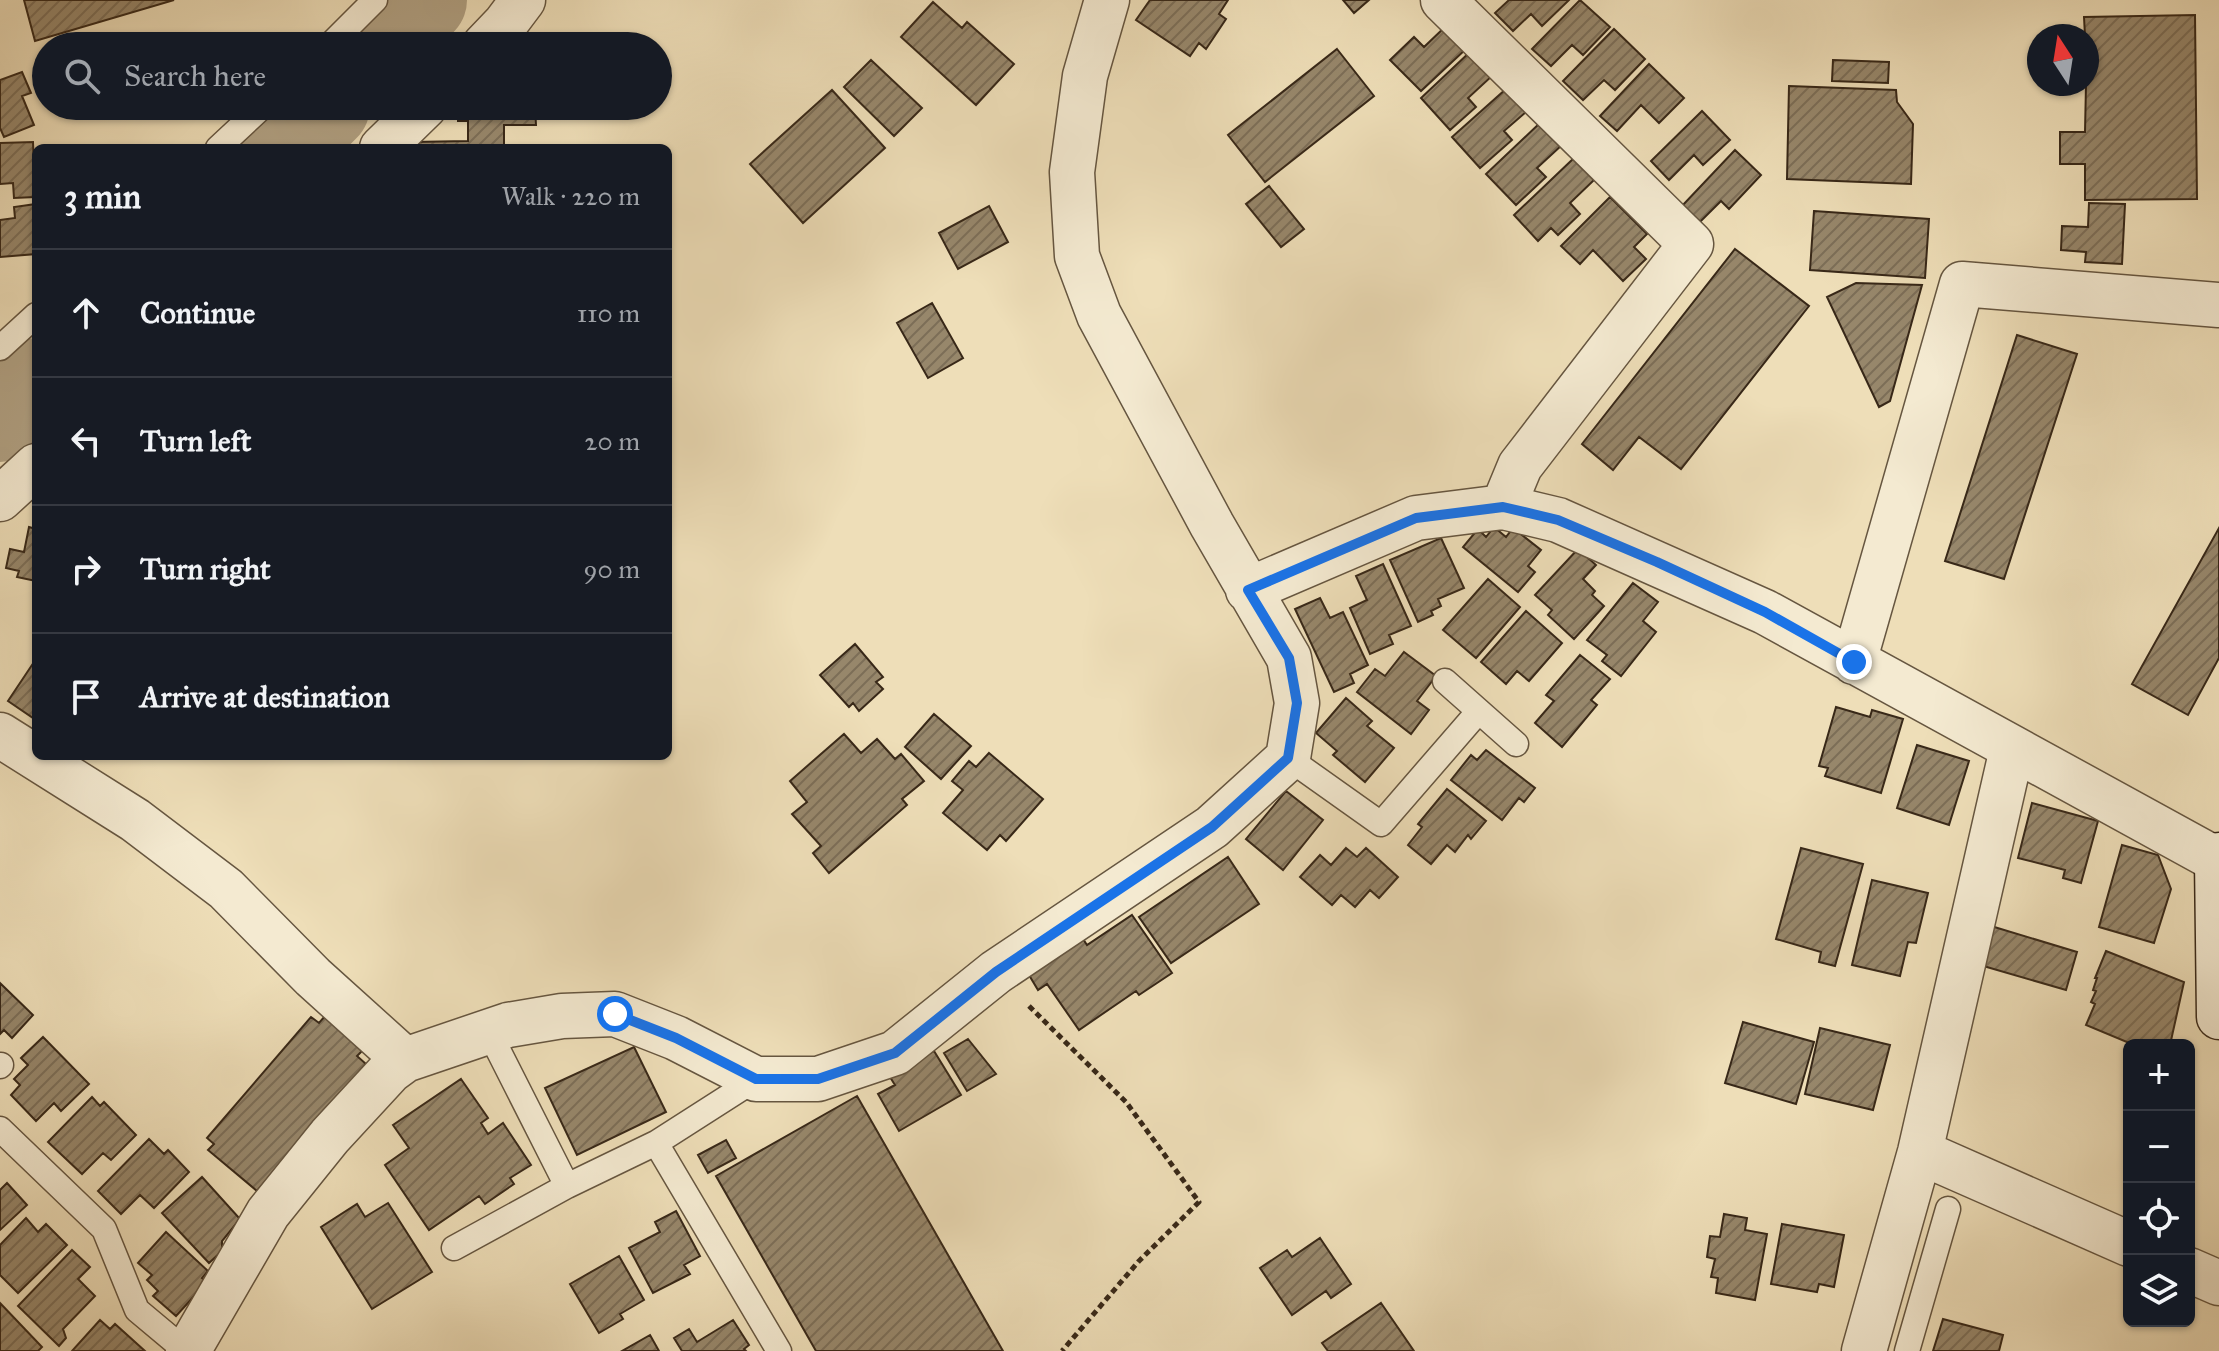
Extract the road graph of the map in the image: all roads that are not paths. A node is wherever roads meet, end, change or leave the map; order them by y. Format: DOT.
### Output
graph roads {
  1 [pos="375,0"];
  2 [pos="523,0"];
  3 [pos="1107,0"];
  4 [pos="1443,0"];
  5 [pos="343,32"];
  6 [pos="497,32"];
  7 [pos="248,120"];
  8 [pos="411,120"];
  9 [pos="222,144"];
  10 [pos="386,144"];
  11 [pos="2219,305"];
  12 [pos="32,319"];
  13 [pos="0,348"];
  14 [pos="32,470"];
  15 [pos="0,499"];
  16 [pos="1503,507"];
  17 [pos="1248,590"];
  18 [pos="1854,662"];
  19 [pos="1445,681"];
  20 [pos="1478,712"];
  21 [pos="0,735"];
  22 [pos="1516,744"];
  23 [pos="2012,749"];
  24 [pos="32,755"];
  25 [pos="1288,758"];
  26 [pos="40,760"];
  27 [pos="2218,858"];
  28 [pos="2219,1017"];
  29 [pos="489,1032"];
  30 [pos="405,1060"];
  31 [pos="756,1079"];
  32 [pos="0,1129"];
  33 [pos="656,1143"];
  34 [pos="1920,1152"];
  35 [pos="567,1186"];
  36 [pos="1948,1209"];
  37 [pos="2123,1241"];
  38 [pos="454,1248"];
  39 [pos="2195,1273"];
  40 [pos="2219,1283"];
  41 [pos="187,1351"];
  42 [pos="779,1351"];
  43 [pos="1864,1351"];
  44 [pos="1907,1351"];
  1 -- 5 [label="lane"];
  2 -- 6 [label="street"];
  3 -- 17 [label="street"];
  4 -- 16 [label="street"];
  7 -- 9 [label="lane"];
  8 -- 10 [label="street"];
  11 -- 18 [label="street"];
  12 -- 13 [label="lane"];
  14 -- 15 [label="street"];
  16 -- 17 [label="street"];
  16 -- 18 [label="street"];
  17 -- 25 [label="street"];
  18 -- 23 [label="street"];
  19 -- 20 [label="lane"];
  20 -- 22 [label="lane"];
  20 -- 25 [label="lane"];
  21 -- 24 [label="street"];
  23 -- 27 [label="street"];
  23 -- 34 [label="street"];
  25 -- 31 [label="street"];
  26 -- 30 [label="street"];
  27 -- 28 [label="street"];
  29 -- 30 [label="street"];
  29 -- 31 [label="street"];
  29 -- 35 [label="lane"];
  30 -- 41 [label="street"];
  31 -- 33 [label="lane"];
  32 -- 41 [label="lane"];
  33 -- 35 [label="lane"];
  33 -- 42 [label="lane"];
  34 -- 37 [label="street"];
  34 -- 43 [label="street"];
  35 -- 38 [label="lane"];
  36 -- 44 [label="lane"];
  39 -- 40 [label="street"];
}
